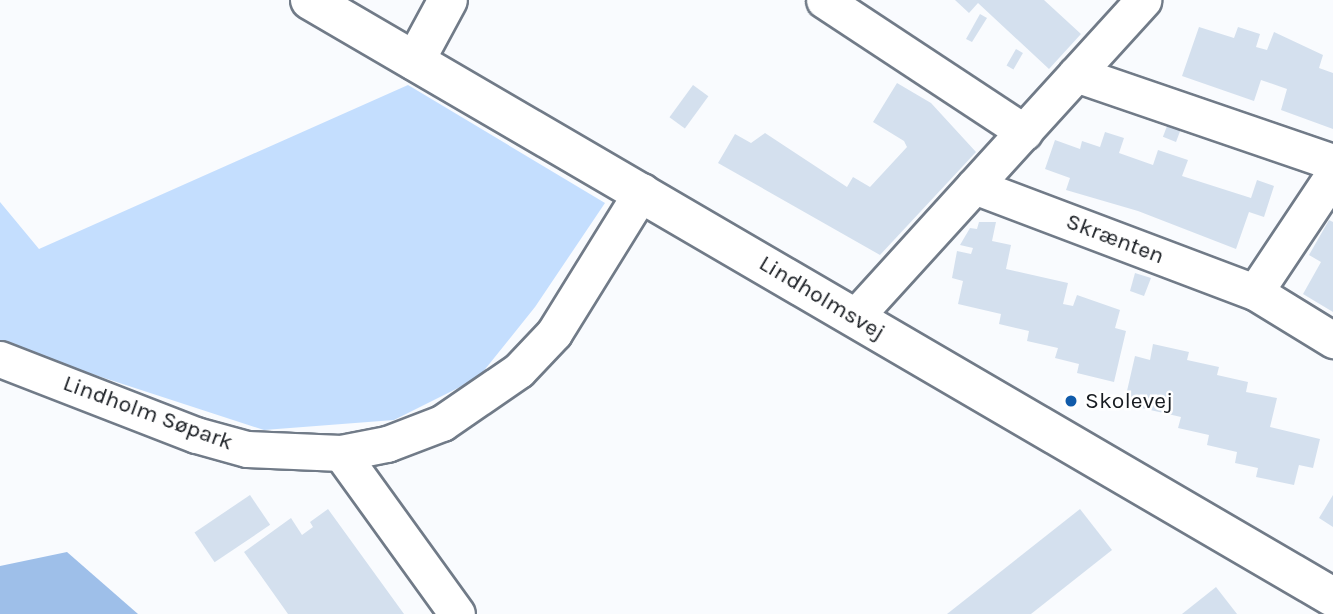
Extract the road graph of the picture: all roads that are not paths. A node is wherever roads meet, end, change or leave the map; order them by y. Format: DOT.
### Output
graph roads {
  1 [pos="310,0"];
  2 [pos="448,0"];
  3 [pos="824,0"];
  4 [pos="1143,0"];
  5 [pos="415,61"];
  6 [pos="1076,74"];
  7 [pos="1024,132"];
  8 [pos="1333,162"];
  9 [pos="1333,174"];
  10 [pos="974,186"];
  11 [pos="642,191"];
  12 [pos="1255,292"];
  13 [pos="854,318"];
  14 [pos="1333,341"];
  15 [pos="0,359"];
  16 [pos="341,453"];
  17 [pos="1333,597"];
  18 [pos="457,614"];
  19 [pos="1321,614"];
  1 -- 5 [label="street, Lindholmsvej"];
  2 -- 5 [label="street"];
  3 -- 7 [label="street"];
  4 -- 6 [label="street"];
  5 -- 11 [label="street, Lindholmsvej"];
  6 -- 7 [label="street"];
  6 -- 8 [label="street"];
  7 -- 10 [label="street"];
  9 -- 12 [label="street"];
  10 -- 12 [label="street, Skrænten"];
  10 -- 13 [label="street"];
  11 -- 13 [label="street, Lindholmsvej"];
  11 -- 16 [label="street, Lindholm Søpark"];
  12 -- 14 [label="street, Skrænten"];
  13 -- 17 [label="street, Lindholmsvej"];
  15 -- 16 [label="street, Lindholm Søpark"];
  16 -- 18 [label="street"];
  17 -- 19 [label="street"];
}
